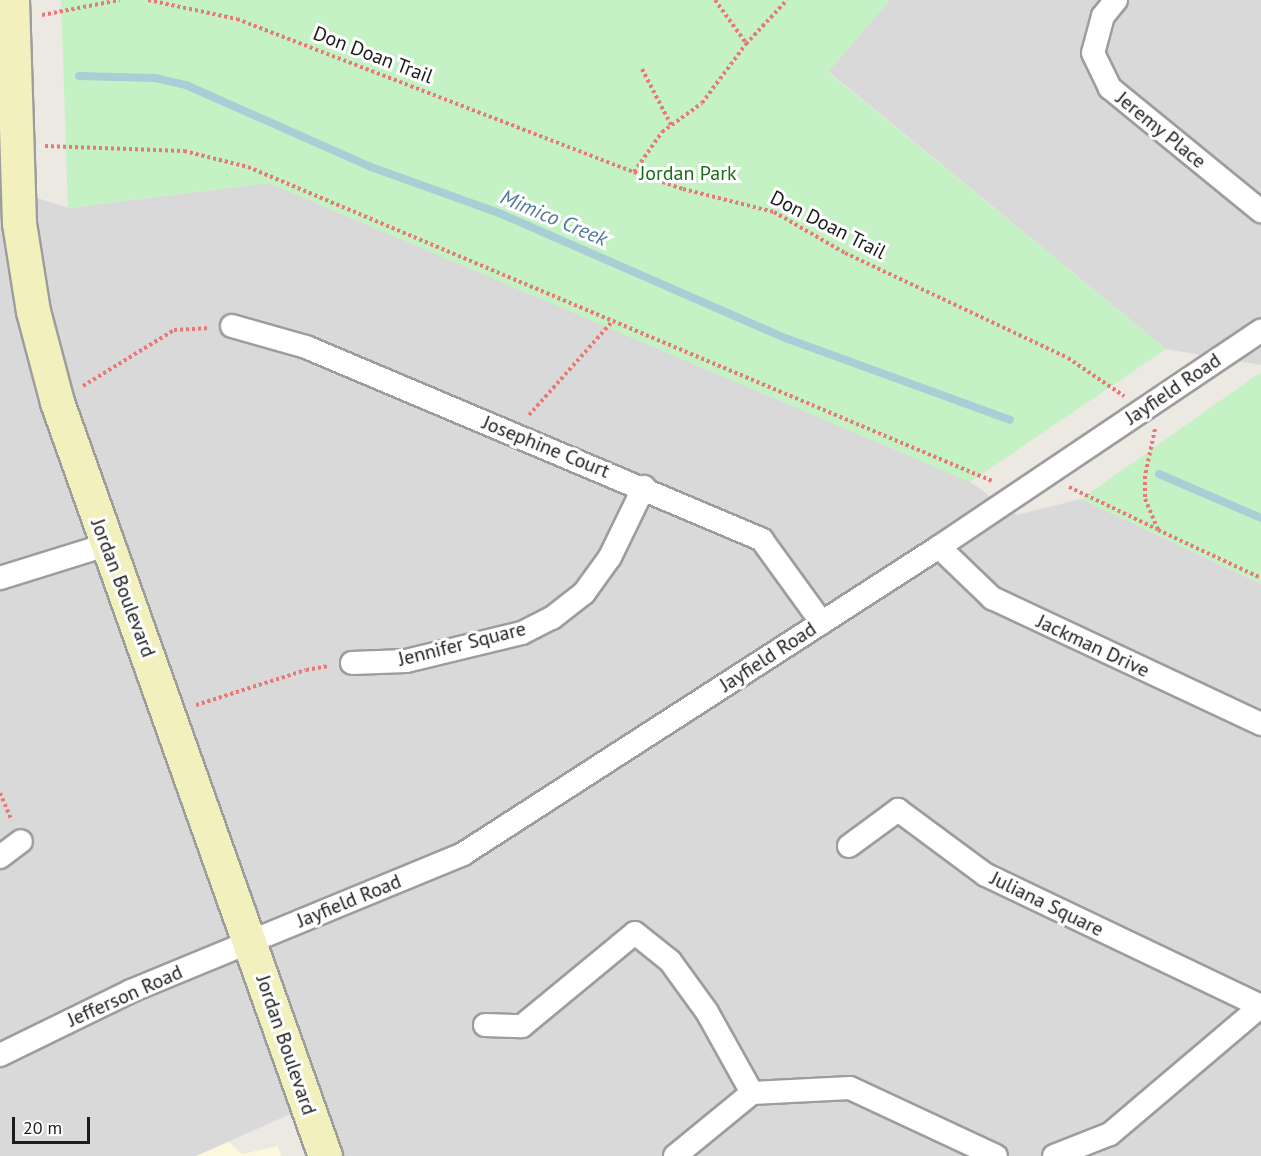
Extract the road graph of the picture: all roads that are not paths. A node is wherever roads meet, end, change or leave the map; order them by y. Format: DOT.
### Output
graph roads {
  1 [pos="1116,0"];
  2 [pos="12,7"];
  3 [pos="1261,211"];
  4 [pos="232,326"];
  5 [pos="1261,331"];
  6 [pos="644,487"];
  7 [pos="106,545"];
  8 [pos="939,547"];
  9 [pos="0,578"];
  10 [pos="822,623"];
  11 [pos="352,663"];
  12 [pos="1261,724"];
  13 [pos="21,841"];
  14 [pos="849,846"];
  15 [pos="0,856"];
  16 [pos="251,941"];
  17 [pos="1261,1006"];
  18 [pos="485,1024"];
  19 [pos="0,1055"];
  20 [pos="752,1094"];
  21 [pos="325,1156"];
  22 [pos="675,1156"];
  23 [pos="996,1156"];
  24 [pos="1054,1156"];
  1 -- 3 [label="street, Jeremy Place"];
  2 -- 7 [label="street, Jordan Boulevard"];
  4 -- 6 [label="street, Josephine Court"];
  5 -- 8 [label="street, Jayfield Road"];
  6 -- 10 [label="street, Josephine Court"];
  6 -- 11 [label="street, Jennifer Square"];
  7 -- 9 [label="street"];
  7 -- 16 [label="street, Jordan Boulevard"];
  8 -- 10 [label="street, Jayfield Road"];
  8 -- 12 [label="street, Jackman Drive"];
  10 -- 16 [label="street, Jayfield Road"];
  13 -- 15 [label="street"];
  14 -- 17 [label="street, Juliana Square"];
  16 -- 19 [label="street, Jefferson Road"];
  16 -- 21 [label="street, Jordan Boulevard"];
  17 -- 24 [label="street"];
  18 -- 20 [label="street"];
  20 -- 22 [label="street"];
  20 -- 23 [label="street"];
}
